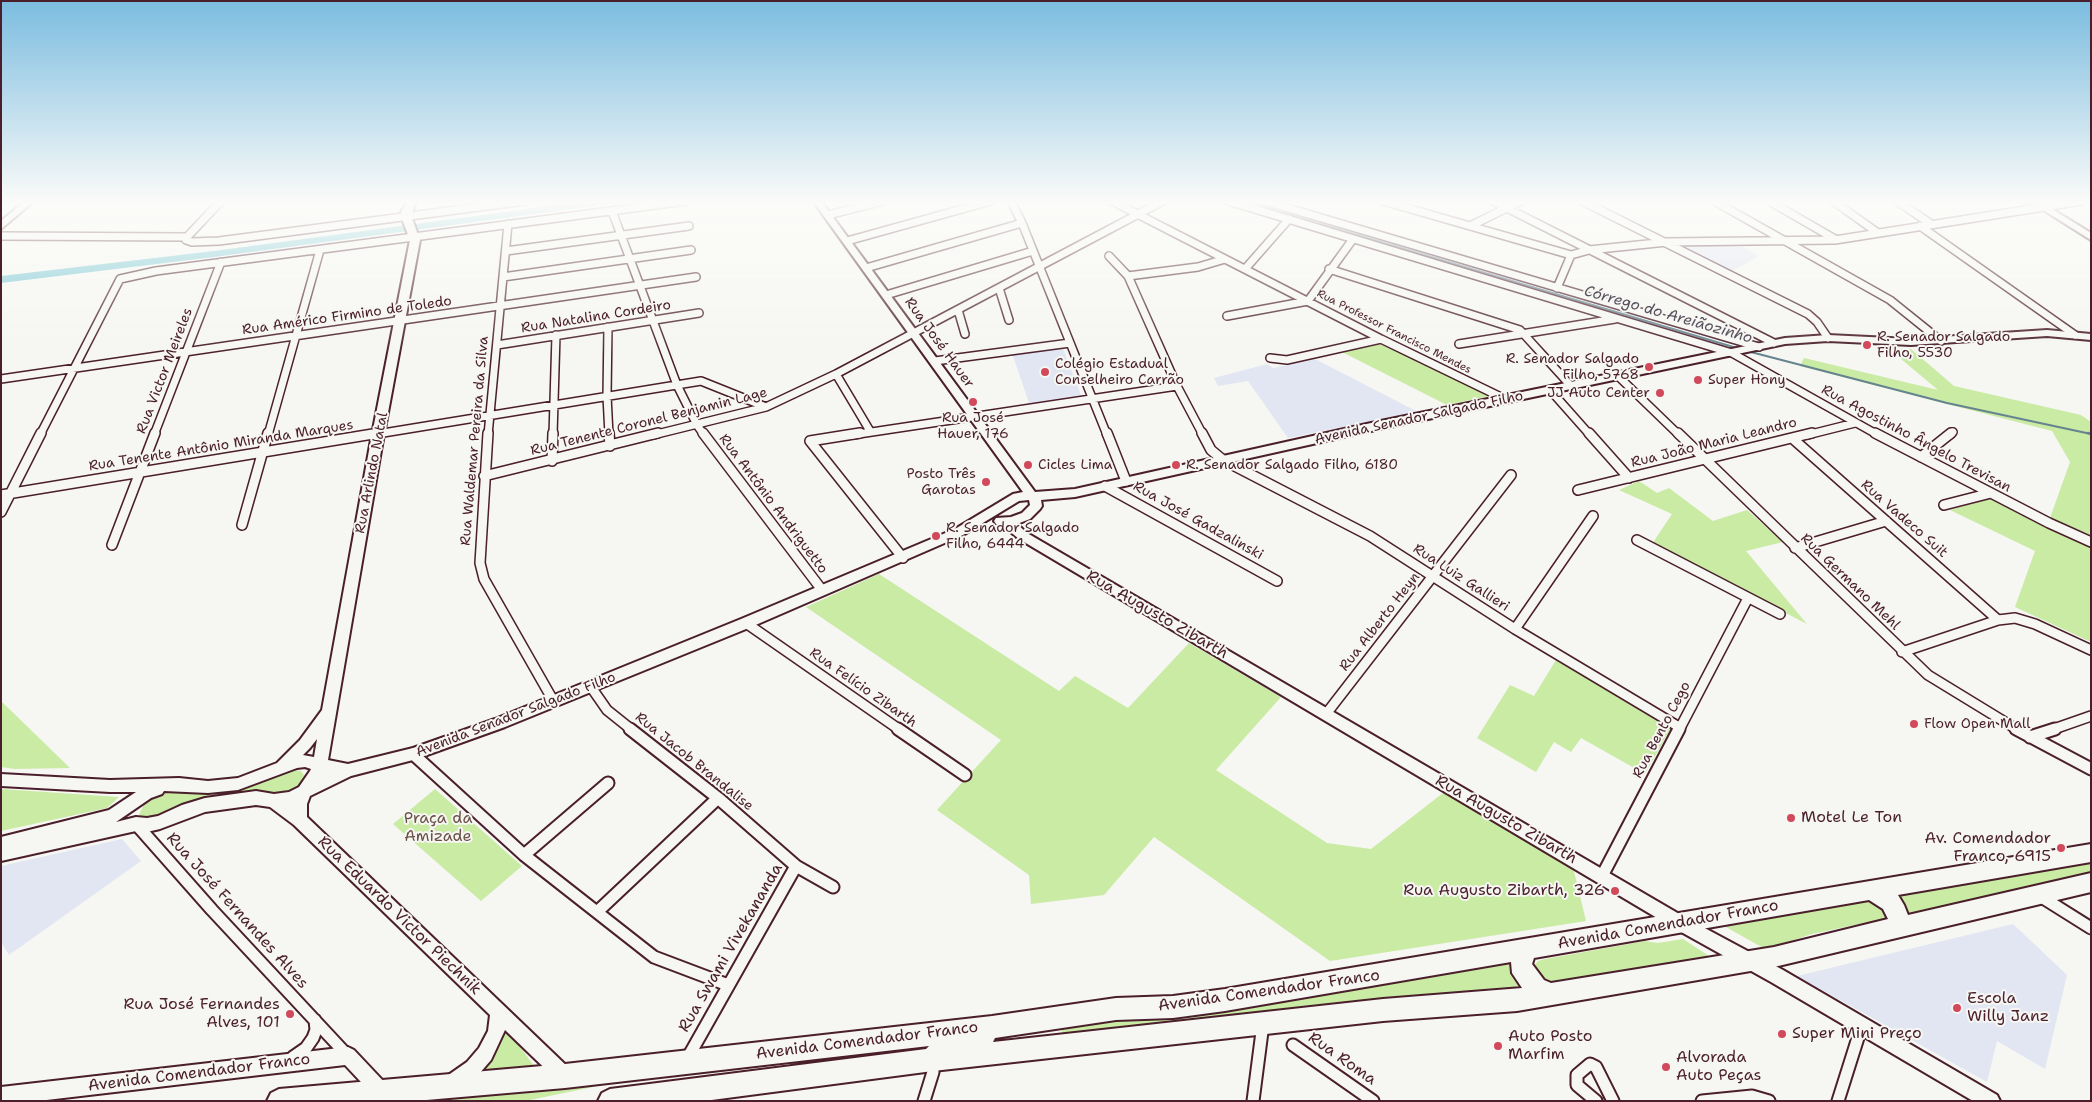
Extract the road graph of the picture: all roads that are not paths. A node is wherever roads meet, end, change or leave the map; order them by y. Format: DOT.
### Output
graph roads {
  1 [pos="300,252"];
  2 [pos="319,252"];
  3 [pos="411,252"];
  4 [pos="506,252"];
  5 [pos="627,252"];
  6 [pos="672,252"];
  7 [pos="855,252"];
  8 [pos="920,252"];
  9 [pos="1028,252"];
  10 [pos="1034,252"];
  11 [pos="1065,252"];
  12 [pos="1212,252"];
  13 [pos="1259,252"];
  14 [pos="1342,252"];
  15 [pos="1397,252"];
  16 [pos="1437,252"];
  17 [pos="1565,252"];
  18 [pos="1578,252"];
  19 [pos="1594,252"];
  20 [pos="1687,252"];
  21 [pos="1806,252"];
  22 [pos="1958,252"];
  23 [pos="1571,254"];
  24 [pos="1109,256"];
  25 [pos="629,258"];
  26 [pos="1225,259"];
  27 [pos="221,262"];
  28 [pos="1040,266"];
  29 [pos="866,268"];
  30 [pos="1245,268"];
  31 [pos="1329,269"];
  32 [pos="1128,276"];
  33 [pos="503,277"];
  34 [pos="696,277"];
  35 [pos="640,286"];
  36 [pos="999,288"];
  37 [pos="1557,288"];
  38 [pos="886,295"];
  39 [pos="1308,301"];
  40 [pos="500,307"];
  41 [pos="958,310"];
  42 [pos="699,313"];
  43 [pos="1227,316"];
  44 [pos="1617,319"];
  45 [pos="401,320"];
  46 [pos="652,320"];
  47 [pos="1009,320"];
  48 [pos="608,327"];
  49 [pos="913,334"];
  50 [pos="965,334"];
  51 [pos="1525,334"];
  52 [pos="556,335"];
  53 [pos="2075,335"];
  54 [pos="296,336"];
  55 [pos="2091,337"];
  56 [pos="1828,338"];
  57 [pos="1381,339"];
  58 [pos="1941,341"];
  59 [pos="1070,343"];
  60 [pos="1774,343"];
  61 [pos="1459,344"];
  62 [pos="497,345"];
  63 [pos="1745,350"];
  64 [pos="186,353"];
  65 [pos="1270,358"];
  66 [pos="935,361"];
  67 [pos="75,369"];
  68 [pos="836,374"];
  69 [pos="1619,377"];
  70 [pos="1,379"];
  71 [pos="677,385"];
  72 [pos="1177,386"];
  73 [pos="1571,386"];
  74 [pos="1551,391"];
  75 [pos="608,396"];
  76 [pos="1092,397"];
  77 [pos="1506,400"];
  78 [pos="554,405"];
  79 [pos="766,407"];
  80 [pos="490,416"];
  81 [pos="972,416"];
  82 [pos="1855,423"];
  83 [pos="697,424"];
  84 [pos="870,431"];
  85 [pos="1953,432"];
  86 [pos="378,435"];
  87 [pos="1792,438"];
  88 [pos="610,446"];
  89 [pos="264,453"];
  90 [pos="1922,457"];
  91 [pos="1705,459"];
  92 [pos="552,460"];
  93 [pos="1223,460"];
  94 [pos="139,473"];
  95 [pos="1511,475"];
  96 [pos="484,476"];
  97 [pos="1629,478"];
  98 [pos="1018,479"];
  99 [pos="1126,482"];
  100 [pos="1105,486"];
  101 [pos="1578,490"];
  102 [pos="1075,493"];
  103 [pos="1991,493"];
  104 [pos="6,495"];
  105 [pos="1033,496"];
  106 [pos="1012,500"];
  107 [pos="1944,505"];
  108 [pos="997,509"];
  109 [pos="1,512"];
  110 [pos="1029,513"];
  111 [pos="1593,516"];
  112 [pos="1886,521"];
  113 [pos="1005,522"];
  114 [pos="242,525"];
  115 [pos="959,532"];
  116 [pos="1023,536"];
  117 [pos="1637,540"];
  118 [pos="2091,542"];
  119 [pos="112,545"];
  120 [pos="1795,548"];
  121 [pos="903,558"];
  122 [pos="1433,576"];
  123 [pos="1277,581"];
  124 [pos="822,590"];
  125 [pos="1748,598"];
  126 [pos="1780,614"];
  127 [pos="1998,620"];
  128 [pos="746,623"];
  129 [pos="1515,629"];
  130 [pos="2091,650"];
  131 [pos="1902,652"];
  132 [pos="591,687"];
  133 [pos="554,702"];
  134 [pos="328,712"];
  135 [pos="1326,714"];
  136 [pos="2091,716"];
  137 [pos="1679,727"];
  138 [pos="2030,737"];
  139 [pos="414,754"];
  140 [pos="320,763"];
  141 [pos="283,766"];
  142 [pos="2091,769"];
  143 [pos="348,770"];
  144 [pos="965,775"];
  145 [pos="3,779"];
  146 [pos="608,783"];
  147 [pos="166,785"];
  148 [pos="110,786"];
  149 [pos="304,792"];
  150 [pos="718,798"];
  151 [pos="136,800"];
  152 [pos="274,801"];
  153 [pos="299,820"];
  154 [pos="136,824"];
  155 [pos="1,844"];
  156 [pos="2091,853"];
  157 [pos="1,854"];
  158 [pos="524,855"];
  159 [pos="784,855"];
  160 [pos="796,866"];
  161 [pos="1602,876"];
  162 [pos="2091,882"];
  163 [pos="832,887"];
  164 [pos="1870,891"];
  165 [pos="2038,894"];
  166 [pos="597,912"];
  167 [pos="1680,923"];
  168 [pos="2091,928"];
  169 [pos="1890,930"];
  170 [pos="1524,950"];
  171 [pos="1749,962"];
  172 [pos="728,985"];
  173 [pos="1550,994"];
  174 [pos="499,1012"];
  175 [pos="315,1020"];
  176 [pos="1263,1024"];
  177 [pos="1862,1026"];
  178 [pos="992,1027"];
  179 [pos="1293,1045"];
  180 [pos="348,1056"];
  181 [pos="933,1060"];
  182 [pos="685,1062"];
  183 [pos="280,1064"];
  184 [pos="564,1076"];
  185 [pos="442,1087"];
  186 [pos="381,1091"];
  187 [pos="1,1096"];
  188 [pos="279,1101"];
  189 [pos="610,1101"];
  190 [pos="924,1101"];
  191 [pos="1253,1101"];
  192 [pos="1373,1101"];
  193 [pos="1596,1101"];
  194 [pos="1613,1101"];
  195 [pos="1702,1101"];
  196 [pos="1769,1101"];
  197 [pos="1838,1101"];
  198 [pos="1991,1101"];
  1 -- 27 [label="street"];
  2 -- 54 [label="street"];
  3 -- 45 [label="main road, Rua Arlindo Natal"];
  4 -- 33 [label="street, Rua Waldemar Pereira da Silva"];
  5 -- 25 [label="street, Rua Antônio Andriguetto"];
  6 -- 25 [label="street"];
  7 -- 29 [label="main road, Rua José Hauer"];
  8 -- 29 [label="street"];
  9 -- 38 [label="street"];
  10 -- 28 [label="street"];
  11 -- 28 [label="street, Rua Tenente Coronel Benjamin Lage"];
  12 -- 26 [label="street, Rua Professor Francisco Mendes"];
  13 -- 30 [label="street"];
  14 -- 31 [label="street"];
  15 -- 44 [label="street"];
  16 -- 37 [label="street"];
  17 -- 23 [label="street"];
  18 -- 23 [label="street"];
  19 -- 60 [label="street"];
  20 -- 56 [label="street"];
  21 -- 58 [label="street"];
  22 -- 53 [label="street"];
  23 -- 37 [label="street"];
  24 -- 32 [label="street"];
  25 -- 33 [label="street"];
  25 -- 35 [label="street, Rua Antônio Andriguetto"];
  26 -- 30 [label="street, Rua Professor Francisco Mendes"];
  26 -- 32 [label="street"];
  27 -- 64 [label="street, Rua Victor Meireles"];
  27 -- 67 [label="street"];
  28 -- 36 [label="street, Rua Tenente Coronel Benjamin Lage"];
  28 -- 59 [label="street"];
  29 -- 38 [label="main road, Rua José Hauer"];
  30 -- 39 [label="street, Rua Professor Francisco Mendes"];
  31 -- 39 [label="street"];
  31 -- 51 [label="street"];
  32 -- 72 [label="street"];
  33 -- 40 [label="street, Rua Waldemar Pereira da Silva"];
  34 -- 35 [label="street, Rua Américo Firmino de Toledo"];
  35 -- 40 [label="street, Rua Américo Firmino de Toledo"];
  35 -- 46 [label="street, Rua Antônio Andriguetto"];
  36 -- 41 [label="street, Rua Tenente Coronel Benjamin Lage"];
  36 -- 47 [label="street"];
  37 -- 63 [label="street"];
  38 -- 49 [label="main road, Rua José Hauer"];
  39 -- 43 [label="street"];
  39 -- 57 [label="street, Rua Professor Francisco Mendes"];
  40 -- 45 [label="street, Rua Américo Firmino de Toledo"];
  40 -- 62 [label="street, Rua Waldemar Pereira da Silva"];
  41 -- 49 [label="street, Rua Tenente Coronel Benjamin Lage"];
  41 -- 50 [label="street"];
  42 -- 46 [label="street, Rua Natalina Cordeiro"];
  44 -- 51 [label="street"];
  44 -- 63 [label="street"];
  45 -- 54 [label="street, Rua Américo Firmino de Toledo"];
  45 -- 86 [label="main road, Rua Arlindo Natal"];
  46 -- 48 [label="street, Rua Natalina Cordeiro"];
  46 -- 71 [label="street, Rua Antônio Andriguetto"];
  48 -- 52 [label="street, Rua Natalina Cordeiro"];
  48 -- 75 [label="street"];
  49 -- 66 [label="main road, Rua José Hauer"];
  49 -- 68 [label="street, Rua Tenente Coronel Benjamin Lage"];
  51 -- 61 [label="street"];
  51 -- 73 [label="street"];
  52 -- 62 [label="street, Rua Natalina Cordeiro"];
  52 -- 78 [label="street"];
  53 -- 55 [label="main road, Avenida Senador Salgado Filho"];
  53 -- 58 [label="main road, Avenida Senador Salgado Filho"];
  54 -- 64 [label="street, Rua Américo Firmino de Toledo"];
  54 -- 89 [label="street"];
  56 -- 58 [label="main road, Avenida Senador Salgado Filho"];
  56 -- 60 [label="main road, Avenida Senador Salgado Filho"];
  57 -- 65 [label="street"];
  57 -- 77 [label="street, Rua Professor Francisco Mendes"];
  59 -- 66 [label="street"];
  59 -- 76 [label="street"];
  60 -- 63 [label="main road, Avenida Senador Salgado Filho"];
  62 -- 80 [label="street, Rua Waldemar Pereira da Silva"];
  63 -- 69 [label="main road, Avenida Senador Salgado Filho"];
  63 -- 82 [label="street, Rua Agostinho Ângelo Trevisan"];
  64 -- 67 [label="street, Rua Américo Firmino de Toledo"];
  64 -- 94 [label="street, Rua Victor Meireles"];
  66 -- 81 [label="main road, Rua José Hauer"];
  67 -- 70 [label="street, Rua Américo Firmino de Toledo"];
  67 -- 104 [label="street"];
  68 -- 79 [label="street, Rua Tenente Coronel Benjamin Lage"];
  68 -- 84 [label="street"];
  69 -- 73 [label="main road, Avenida Senador Salgado Filho"];
  69 -- 91 [label="street, Rua Germano Mehl"];
  71 -- 75 [label="street, Rua Tenente Antônio Miranda Marques"];
  71 -- 79 [label="street, Rua Tenente Antônio Miranda Marques"];
  71 -- 83 [label="street, Rua Antônio Andriguetto"];
  72 -- 76 [label="street"];
  72 -- 93 [label="street"];
  73 -- 74 [label="main road, Avenida Senador Salgado Filho"];
  74 -- 77 [label="main road, Avenida Senador Salgado Filho"];
  74 -- 97 [label="street"];
  75 -- 78 [label="street, Rua Tenente Antônio Miranda Marques"];
  75 -- 88 [label="street"];
  76 -- 81 [label="street"];
  76 -- 99 [label="street"];
  77 -- 93 [label="main road, Avenida Senador Salgado Filho"];
  78 -- 80 [label="street, Rua Tenente Antônio Miranda Marques"];
  78 -- 92 [label="street"];
  79 -- 83 [label="street, Rua Tenente Coronel Benjamin Lage"];
  80 -- 86 [label="street, Rua Tenente Antônio Miranda Marques"];
  80 -- 96 [label="street, Rua Waldemar Pereira da Silva"];
  81 -- 84 [label="street"];
  81 -- 98 [label="main road, Rua José Hauer"];
  82 -- 87 [label="street, Rua João Maria Leandro"];
  82 -- 90 [label="street, Rua Agostinho Ângelo Trevisan"];
  83 -- 88 [label="street, Rua Tenente Coronel Benjamin Lage"];
  83 -- 124 [label="street, Rua Antônio Andriguetto"];
  84 -- 121 [label="street"];
  85 -- 90 [label="street"];
  86 -- 89 [label="street, Rua Tenente Antônio Miranda Marques"];
  86 -- 134 [label="main road, Rua Arlindo Natal"];
  87 -- 91 [label="street, Rua João Maria Leandro"];
  87 -- 112 [label="street, Rua Vadeco Suit"];
  88 -- 92 [label="street, Rua Tenente Coronel Benjamin Lage"];
  89 -- 94 [label="street, Rua Tenente Antônio Miranda Marques"];
  89 -- 114 [label="street"];
  90 -- 103 [label="street, Rua Agostinho Ângelo Trevisan"];
  91 -- 97 [label="street, Rua João Maria Leandro"];
  91 -- 120 [label="street, Rua Germano Mehl"];
  92 -- 96 [label="street, Rua Tenente Coronel Benjamin Lage"];
  93 -- 99 [label="main road, Avenida Senador Salgado Filho"];
  93 -- 122 [label="street, Rua Luiz Gallieri"];
  94 -- 104 [label="street, Rua Tenente Antônio Miranda Marques"];
  94 -- 119 [label="street, Rua Victor Meireles"];
  95 -- 122 [label="street, Rua Alberto Heyn"];
  96 -- 133 [label="street, Rua Waldemar Pereira da Silva"];
  97 -- 101 [label="street, Rua João Maria Leandro"];
  98 -- 105 [label="main road, Rua José Hauer"];
  98 -- 106 [label="main road"];
  99 -- 100 [label="main road, Avenida Senador Salgado Filho"];
  100 -- 102 [label="main road, Avenida Senador Salgado Filho"];
  100 -- 123 [label="street, Rua José Gadzalinski"];
  102 -- 105 [label="main road, Avenida Senador Salgado Filho"];
  102 -- 110 [label="main road, Avenida Senador Salgado Filho"];
  103 -- 107 [label="street"];
  103 -- 118 [label="street, Rua Agostinho Ângelo Trevisan"];
  104 -- 109 [label="street"];
  105 -- 106 [label="main road, Avenida Senador Salgado Filho"];
  105 -- 110 [label="main road"];
  106 -- 108 [label="main road, Avenida Senador Salgado Filho"];
  108 -- 113 [label="main road"];
  108 -- 115 [label="main road, Avenida Senador Salgado Filho"];
  110 -- 113 [label="main road, Avenida Senador Salgado Filho"];
  110 -- 116 [label="main road"];
  111 -- 129 [label="street"];
  112 -- 120 [label="street"];
  112 -- 127 [label="street, Rua Vadeco Suit"];
  113 -- 115 [label="main road, Avenida Senador Salgado Filho"];
  113 -- 116 [label="main road, Rua Augusto Zibarth"];
  115 -- 121 [label="main road, Avenida Senador Salgado Filho"];
  116 -- 135 [label="main road, Rua Augusto Zibarth"];
  117 -- 125 [label="street"];
  120 -- 131 [label="street, Rua Germano Mehl"];
  121 -- 124 [label="main road, Avenida Senador Salgado Filho"];
  122 -- 129 [label="street, Rua Luiz Gallieri"];
  122 -- 135 [label="street, Rua Alberto Heyn"];
  124 -- 128 [label="main road, Avenida Senador Salgado Filho"];
  125 -- 126 [label="street"];
  125 -- 137 [label="street, Rua Bento Cego"];
  127 -- 130 [label="street"];
  127 -- 131 [label="street"];
  128 -- 132 [label="main road, Avenida Senador Salgado Filho"];
  128 -- 144 [label="street, Rua Felício Zibarth"];
  129 -- 137 [label="street, Rua Luiz Gallieri"];
  131 -- 138 [label="street, Rua Germano Mehl"];
  132 -- 133 [label="main road, Avenida Senador Salgado Filho"];
  132 -- 150 [label="street, Rua Jacob Brandalise"];
  133 -- 139 [label="main road, Avenida Senador Salgado Filho"];
  134 -- 140 [label="main road, Rua Arlindo Natal"];
  134 -- 141 [label="main road, Rua Arlindo Natal"];
  135 -- 161 [label="main road, Rua Augusto Zibarth"];
  136 -- 138 [label="street"];
  137 -- 161 [label="street, Rua Bento Cego"];
  138 -- 142 [label="street, Rua Germano Mehl"];
  139 -- 143 [label="main road, Avenida Senador Salgado Filho"];
  139 -- 158 [label="street"];
  140 -- 141 [label="main road"];
  140 -- 143 [label="main road"];
  140 -- 149 [label="main road, Rua Arlindo Natal"];
  141 -- 147 [label="main road"];
  143 -- 149 [label="main road, Avenida Senador Salgado Filho"];
  145 -- 148 [label="main road"];
  146 -- 158 [label="street"];
  147 -- 148 [label="main road"];
  147 -- 151 [label="main road"];
  148 -- 151 [label="main road"];
  149 -- 152 [label="main road, Avenida Senador Salgado Filho"];
  149 -- 153 [label="main road"];
  150 -- 159 [label="street, Rua Jacob Brandalise"];
  150 -- 166 [label="street"];
  151 -- 154 [label="main road"];
  151 -- 155 [label="main road"];
  152 -- 153 [label="main road, Rua Eduardo Victor Piechnik"];
  152 -- 154 [label="main road, Avenida Senador Salgado Filho"];
  153 -- 174 [label="main road, Rua Eduardo Victor Piechnik"];
  154 -- 157 [label="main road, Avenida Senador Salgado Filho"];
  154 -- 175 [label="street, Rua José Fernandes Alves"];
  156 -- 164 [label="highway, Avenida Comendador Franco"];
  158 -- 166 [label="street"];
  159 -- 160 [label="street, Rua Swami Vivekananda"];
  160 -- 163 [label="street"];
  160 -- 172 [label="street, Rua Swami Vivekananda"];
  161 -- 167 [label="main road, Rua Augusto Zibarth"];
  162 -- 165 [label="highway, Avenida Comendador Franco"];
  164 -- 167 [label="highway, Avenida Comendador Franco"];
  164 -- 169 [label="highway"];
  165 -- 168 [label="street"];
  165 -- 169 [label="highway, Avenida Comendador Franco"];
  166 -- 172 [label="street"];
  167 -- 170 [label="highway, Avenida Comendador Franco"];
  167 -- 171 [label="main road, Rua Augusto Zibarth"];
  169 -- 171 [label="highway, Avenida Comendador Franco"];
  170 -- 173 [label="highway"];
  170 -- 178 [label="highway, Avenida Comendador Franco"];
  171 -- 173 [label="highway, Avenida Comendador Franco"];
  171 -- 177 [label="main road, Rua Augusto Zibarth"];
  172 -- 182 [label="street, Rua Swami Vivekananda"];
  173 -- 176 [label="highway, Avenida Comendador Franco"];
  174 -- 184 [label="main road, Rua Eduardo Victor Piechnik"];
  174 -- 185 [label="main road"];
  175 -- 180 [label="street, Rua José Fernandes Alves"];
  175 -- 183 [label="street"];
  176 -- 181 [label="highway, Avenida Comendador Franco"];
  176 -- 191 [label="street"];
  177 -- 197 [label="street"];
  177 -- 198 [label="main road, Rua Augusto Zibarth"];
  178 -- 181 [label="highway"];
  178 -- 182 [label="highway, Avenida Comendador Franco"];
  179 -- 192 [label="street, Rua Roma"];
  180 -- 183 [label="main road, Avenida Comendador Franco"];
  180 -- 186 [label="main road"];
  181 -- 189 [label="highway, Avenida Comendador Franco"];
  181 -- 190 [label="street"];
  182 -- 184 [label="highway, Avenida Comendador Franco"];
  183 -- 187 [label="main road, Avenida Comendador Franco"];
  184 -- 185 [label="highway, Avenida Comendador Franco"];
  185 -- 186 [label="highway, Avenida Comendador Franco"];
  186 -- 188 [label="highway, Avenida Comendador Franco"];
  193 -- 194 [label="street"];
  195 -- 196 [label="street"];
}
